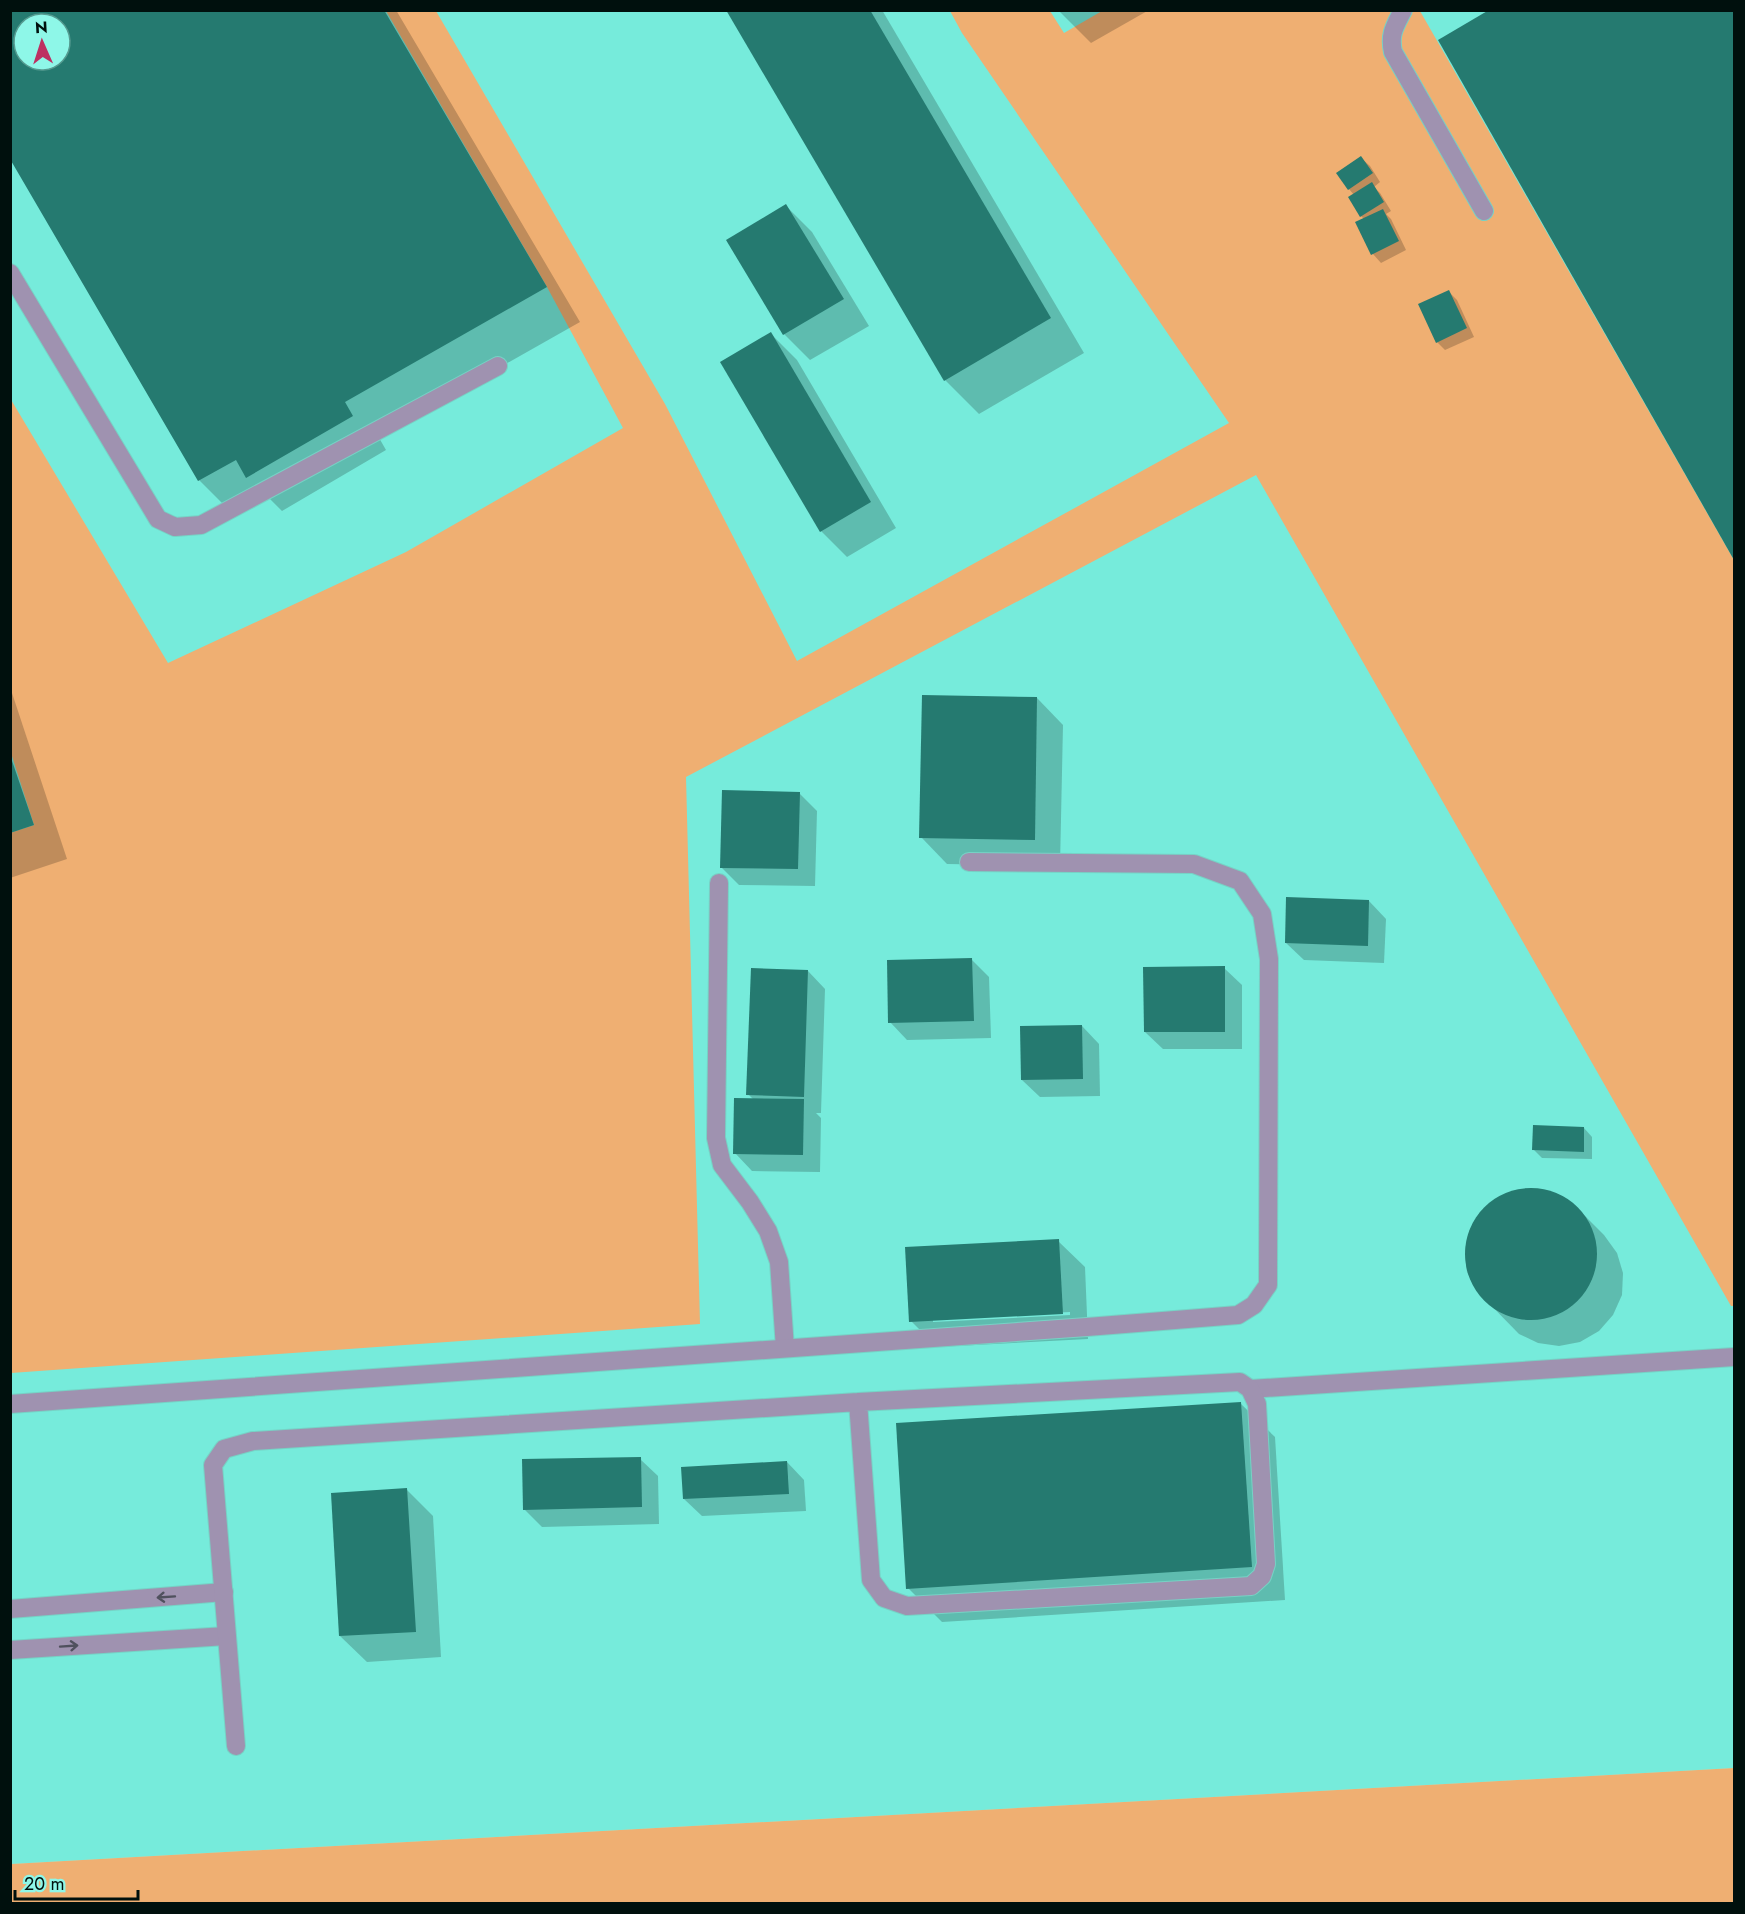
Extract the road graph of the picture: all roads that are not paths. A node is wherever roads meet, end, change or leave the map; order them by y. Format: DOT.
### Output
graph roads {
  1 [pos="1403,10"];
  2 [pos="1484,212"];
  3 [pos="10,273"];
  4 [pos="498,366"];
  5 [pos="969,862"];
  6 [pos="719,883"];
  7 [pos="785,1348"];
  8 [pos="1734,1357"];
  9 [pos="1251,1389"];
  10 [pos="858,1402"];
  11 [pos="10,1404"];
  12 [pos="224,1592"];
  13 [pos="10,1609"];
  14 [pos="226,1636"];
  15 [pos="10,1650"];
  16 [pos="236,1746"];
  1 -- 2 [label="lane"];
  3 -- 4 [label="lane"];
  5 -- 7 [label="lane"];
  6 -- 7 [label="lane"];
  7 -- 11 [label="lane"];
  8 -- 9 [label="lane"];
  9 -- 10 [label="lane"];
  9 -- 10 [label="lane"];
  10 -- 12 [label="lane"];
  12 -- 13 [label="lane, one-way"];
  12 -- 14 [label="lane"];
  15 -- 14 [label="lane, one-way"];
  14 -- 16 [label="lane"];
}
